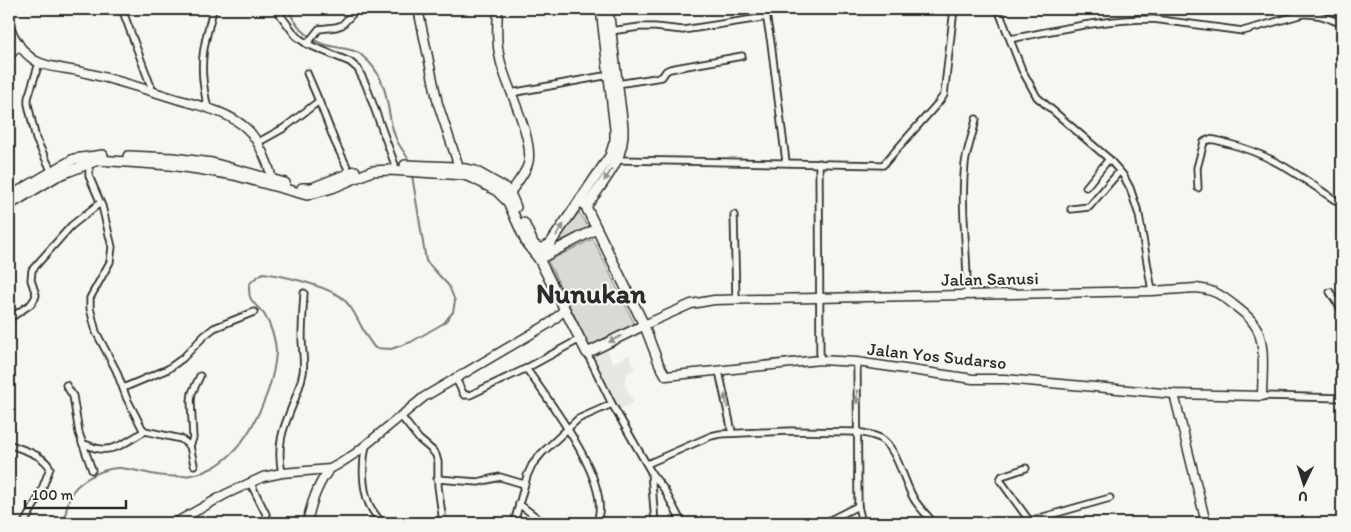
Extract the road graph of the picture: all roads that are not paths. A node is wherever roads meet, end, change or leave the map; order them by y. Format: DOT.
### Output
graph roads {
  1 [pos="122,9"];
  2 [pos="213,9"];
  3 [pos="276,9"];
  4 [pos="357,9"];
  5 [pos="418,9"];
  6 [pos="498,9"];
  7 [pos="601,9"];
  8 [pos="607,9"];
  9 [pos="765,9"];
  10 [pos="954,9"];
  11 [pos="998,9"];
  12 [pos="767,17"];
  13 [pos="1342,24"];
  14 [pos="9,26"];
  15 [pos="610,32"];
  16 [pos="1010,38"];
  17 [pos="307,43"];
  18 [pos="20,46"];
  19 [pos="742,56"];
  20 [pos="9,57"];
  21 [pos="39,62"];
  22 [pos="307,73"];
  23 [pos="609,76"];
  24 [pos="617,84"];
  25 [pos="153,92"];
  26 [pos="511,93"];
  27 [pos="319,102"];
  28 [pos="208,109"];
  29 [pos="976,119"];
  30 [pos="257,144"];
  31 [pos="1109,159"];
  32 [pos="618,160"];
  33 [pos="786,162"];
  34 [pos="89,163"];
  35 [pos="818,163"];
  36 [pos="399,167"];
  37 [pos="459,171"];
  38 [pos="52,172"];
  39 [pos="1119,172"];
  40 [pos="350,173"];
  41 [pos="272,183"];
  42 [pos="1086,187"];
  43 [pos="1198,188"];
  44 [pos="510,193"];
  45 [pos="9,197"];
  46 [pos="581,198"];
  47 [pos="1342,201"];
  48 [pos="100,203"];
  49 [pos="9,205"];
  50 [pos="586,207"];
  51 [pos="1071,209"];
  52 [pos="734,215"];
  53 [pos="596,229"];
  54 [pos="539,259"];
  55 [pos="1152,292"];
  56 [pos="1330,292"];
  57 [pos="304,293"];
  58 [pos="967,295"];
  59 [pos="820,298"];
  60 [pos="736,299"];
  61 [pos="564,308"];
  62 [pos="1342,310"];
  63 [pos="254,312"];
  64 [pos="9,319"];
  65 [pos="570,319"];
  66 [pos="550,324"];
  67 [pos="644,325"];
  68 [pos="580,339"];
  69 [pos="587,353"];
  70 [pos="820,360"];
  71 [pos="857,362"];
  72 [pos="525,369"];
  73 [pos="719,371"];
  74 [pos="200,376"];
  75 [pos="455,378"];
  76 [pos="66,385"];
  77 [pos="123,388"];
  78 [pos="1174,394"];
  79 [pos="1262,396"];
  80 [pos="1342,398"];
  81 [pos="612,404"];
  82 [pos="400,415"];
  83 [pos="568,428"];
  84 [pos="145,431"];
  85 [pos="732,432"];
  86 [pos="857,432"];
  87 [pos="82,443"];
  88 [pos="9,444"];
  89 [pos="367,444"];
  90 [pos="190,446"];
  91 [pos="647,464"];
  92 [pos="194,465"];
  93 [pos="1026,468"];
  94 [pos="330,469"];
  95 [pos="92,470"];
  96 [pos="651,472"];
  97 [pos="282,473"];
  98 [pos="437,479"];
  99 [pos="250,482"];
  100 [pos="524,484"];
  101 [pos="1110,498"];
  102 [pos="519,504"];
  103 [pos="858,506"];
  104 [pos="443,522"];
  105 [pos="1030,522"];
  106 [pos="24,523"];
  107 [pos="176,523"];
  108 [pos="267,523"];
  109 [pos="307,523"];
  110 [pos="382,523"];
  111 [pos="464,523"];
  112 [pos="469,523"];
  113 [pos="514,523"];
  114 [pos="544,523"];
  115 [pos="596,523"];
  116 [pos="655,523"];
  117 [pos="682,523"];
  118 [pos="824,523"];
  119 [pos="862,523"];
  120 [pos="934,523"];
  121 [pos="1206,523"];
  1 -- 25 [label="street"];
  2 -- 28 [label="street"];
  3 -- 17 [label="street"];
  4 -- 17 [label="street"];
  5 -- 37 [label="street"];
  6 -- 26 [label="street"];
  7 -- 8 [label="main road"];
  7 -- 23 [label="main road"];
  8 -- 15 [label="main road"];
  9 -- 12 [label="street"];
  10 -- 35 [label="street"];
  11 -- 16 [label="street"];
  12 -- 15 [label="street"];
  12 -- 33 [label="street"];
  13 -- 16 [label="street"];
  14 -- 18 [label="street"];
  15 -- 24 [label="main road"];
  16 -- 31 [label="street"];
  17 -- 36 [label="street"];
  18 -- 20 [label="street"];
  18 -- 21 [label="street"];
  19 -- 24 [label="street"];
  21 -- 25 [label="street"];
  21 -- 38 [label="street"];
  22 -- 27 [label="street"];
  23 -- 26 [label="street"];
  23 -- 46 [label="main road"];
  24 -- 32 [label="main road"];
  25 -- 28 [label="street"];
  26 -- 44 [label="street"];
  27 -- 30 [label="street"];
  27 -- 40 [label="street"];
  28 -- 30 [label="street"];
  29 -- 58 [label="street"];
  30 -- 41 [label="street"];
  31 -- 39 [label="street"];
  31 -- 42 [label="street"];
  32 -- 33 [label="street"];
  32 -- 50 [label="main road, one-way"];
  33 -- 35 [label="street"];
  34 -- 41 [label="main road"];
  34 -- 48 [label="street"];
  34 -- 49 [label="main road"];
  35 -- 59 [label="street"];
  36 -- 37 [label="main road"];
  36 -- 40 [label="main road"];
  36 -- 41 [label="main road"];
  37 -- 44 [label="main road"];
  37 -- 54 [label="main road"];
  38 -- 41 [label="main road"];
  38 -- 45 [label="main road"];
  39 -- 51 [label="street"];
  39 -- 55 [label="street"];
  40 -- 41 [label="main road"];
  43 -- 47 [label="street"];
  44 -- 46 [label="main road, one-way"];
  46 -- 50 [label="main road"];
  48 -- 64 [label="street"];
  48 -- 77 [label="street"];
  50 -- 53 [label="main road"];
  52 -- 60 [label="street"];
  53 -- 54 [label="main road"];
  53 -- 67 [label="main road"];
  54 -- 61 [label="main road"];
  55 -- 58 [label="street, Jalan Sanusi"];
  55 -- 79 [label="street, Jalan Sanusi"];
  56 -- 62 [label="street"];
  57 -- 97 [label="street"];
  58 -- 59 [label="street, Jalan Sanusi"];
  59 -- 60 [label="street, Jalan Sanusi"];
  59 -- 70 [label="street"];
  60 -- 67 [label="street, Jalan Sanusi"];
  61 -- 65 [label="main road"];
  61 -- 66 [label="street"];
  63 -- 77 [label="street"];
  65 -- 66 [label="street"];
  65 -- 68 [label="main road"];
  66 -- 75 [label="street"];
  67 -- 69 [label="main road, one-way"];
  67 -- 73 [label="street, Jalan Yos Sudarso"];
  68 -- 69 [label="main road"];
  68 -- 72 [label="street"];
  69 -- 81 [label="street"];
  70 -- 71 [label="street, Jalan Yos Sudarso"];
  70 -- 73 [label="street, Jalan Yos Sudarso"];
  71 -- 78 [label="street, Jalan Yos Sudarso"];
  71 -- 86 [label="street, one-way"];
  72 -- 75 [label="street"];
  72 -- 83 [label="street"];
  85 -- 73 [label="street, one-way"];
  74 -- 90 [label="street"];
  75 -- 82 [label="street"];
  76 -- 87 [label="street"];
  77 -- 84 [label="street"];
  78 -- 79 [label="street, Jalan Yos Sudarso"];
  78 -- 121 [label="street"];
  79 -- 80 [label="street"];
  81 -- 83 [label="street"];
  81 -- 91 [label="street"];
  82 -- 89 [label="street"];
  82 -- 98 [label="street"];
  83 -- 100 [label="street"];
  83 -- 115 [label="street"];
  84 -- 87 [label="street"];
  84 -- 90 [label="street"];
  85 -- 86 [label="street"];
  85 -- 91 [label="street"];
  86 -- 103 [label="street"];
  86 -- 120 [label="street"];
  87 -- 95 [label="street"];
  88 -- 106 [label="street"];
  89 -- 94 [label="street"];
  89 -- 110 [label="street"];
  90 -- 92 [label="street"];
  91 -- 96 [label="street"];
  93 -- 105 [label="street"];
  94 -- 97 [label="street"];
  94 -- 109 [label="street"];
  96 -- 116 [label="street"];
  96 -- 117 [label="street"];
  97 -- 99 [label="street"];
  98 -- 100 [label="street"];
  98 -- 104 [label="street"];
  99 -- 107 [label="street"];
  99 -- 108 [label="street"];
  100 -- 102 [label="street"];
  101 -- 105 [label="street"];
  102 -- 113 [label="street"];
  102 -- 114 [label="street"];
  103 -- 118 [label="street"];
  103 -- 119 [label="street"];
  111 -- 112 [label="street"];
}
